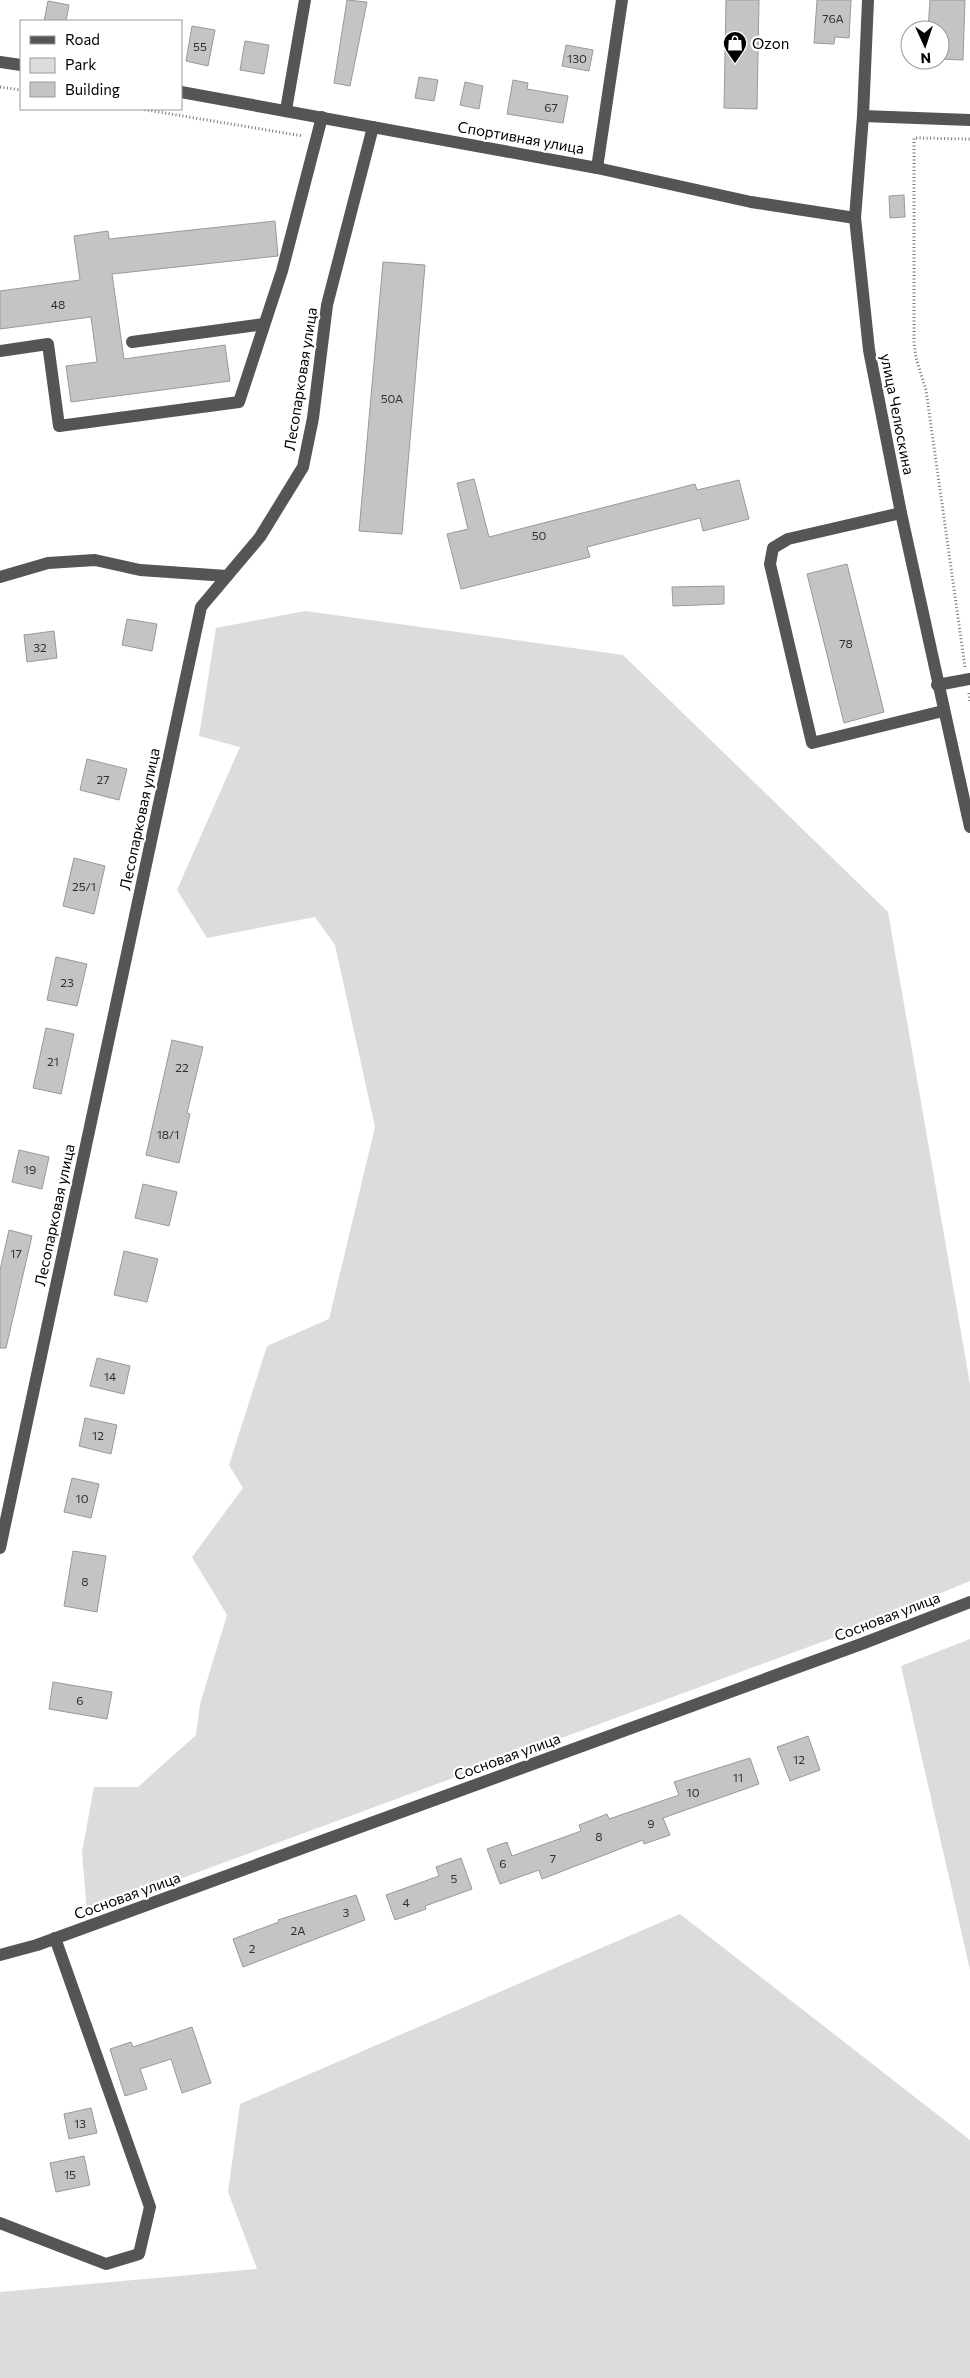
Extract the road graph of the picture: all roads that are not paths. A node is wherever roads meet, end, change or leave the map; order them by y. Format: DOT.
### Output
graph roads {
  1 [pos="305,0"];
  2 [pos="622,0"];
  3 [pos="868,0"];
  4 [pos="0,62"];
  5 [pos="20,66"];
  6 [pos="182,92"];
  7 [pos="286,110"];
  8 [pos="322,116"];
  9 [pos="863,116"];
  10 [pos="970,120"];
  11 [pos="373,127"];
  12 [pos="597,168"];
  13 [pos="855,218"];
  14 [pos="264,324"];
  15 [pos="132,342"];
  16 [pos="0,351"];
  17 [pos="901,513"];
  18 [pos="0,576"];
  19 [pos="227,576"];
  20 [pos="968,679"];
  21 [pos="937,685"];
  22 [pos="943,711"];
  23 [pos="969,820"];
  24 [pos="0,1548"];
  25 [pos="970,1602"];
  26 [pos="55,1938"];
  27 [pos="0,1955"];
  28 [pos="0,2223"];
  1 -- 7 [label="street"];
  2 -- 12 [label="street"];
  3 -- 9 [label="street, улица Челюскина"];
  4 -- 5 [label="street"];
  6 -- 7 [label="street, Спортивная улица"];
  7 -- 8 [label="street, Спортивная улица"];
  8 -- 11 [label="street, Спортивная улица"];
  8 -- 14 [label="street"];
  9 -- 10 [label="street"];
  9 -- 13 [label="street, улица Челюскина"];
  11 -- 12 [label="street, Спортивная улица"];
  11 -- 19 [label="street, Лесопарковая улица"];
  12 -- 13 [label="street, Спортивная улица"];
  13 -- 17 [label="street, улица Челюскина"];
  14 -- 15 [label="street"];
  14 -- 16 [label="street"];
  17 -- 21 [label="street, улица Челюскина"];
  17 -- 22 [label="street"];
  18 -- 19 [label="street"];
  19 -- 24 [label="street, Лесопарковая улица"];
  20 -- 21 [label="street"];
  21 -- 22 [label="street, улица Челюскина"];
  22 -- 23 [label="street, улица Челюскина"];
  25 -- 26 [label="street, Сосновая улица"];
  26 -- 27 [label="street, Сосновая улица"];
  26 -- 28 [label="street"];
}
